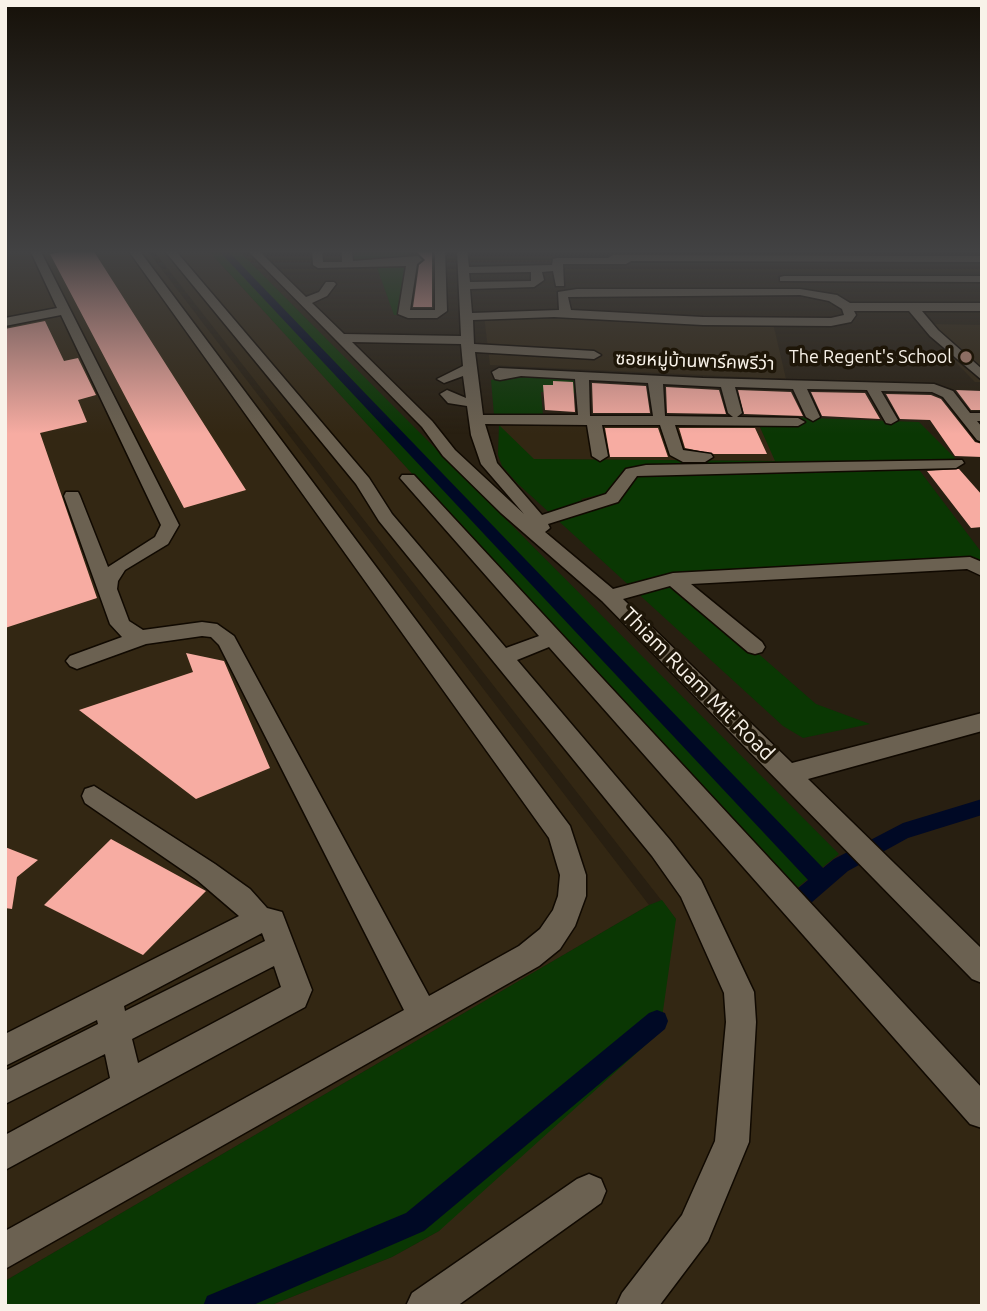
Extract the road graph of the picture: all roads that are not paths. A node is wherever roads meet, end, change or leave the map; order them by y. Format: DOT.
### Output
graph roads {
  1 [pos="59,311"];
  2 [pos="66,311"];
  3 [pos="178,311"];
  4 [pos="220,311"];
  5 [pos="315,311"];
  6 [pos="405,311"];
  7 [pos="439,311"];
  8 [pos="467,311"];
  9 [pos="565,311"];
  10 [pos="851,311"];
  11 [pos="916,311"];
  12 [pos="566,316"];
  13 [pos="5,322"];
  14 [pos="528,325"];
  15 [pos="468,333"];
  16 [pos="342,338"];
  17 [pos="594,355"];
  18 [pos="470,372"];
  19 [pos="582,375"];
  20 [pos="982,376"];
  21 [pos="655,379"];
  22 [pos="727,383"];
  23 [pos="798,384"];
  24 [pos="872,387"];
  25 [pos="735,413"];
  26 [pos="589,417"];
  27 [pos="663,417"];
  28 [pos="974,417"];
  29 [pos="891,420"];
  30 [pos="427,424"];
  31 [pos="470,427"];
  32 [pos="982,437"];
  33 [pos="600,456"];
  34 [pos="834,457"];
  35 [pos="956,463"];
  36 [pos="408,478"];
  37 [pos="72,496"];
  38 [pos="537,522"];
  39 [pos="552,544"];
  40 [pos="982,569"];
  41 [pos="673,579"];
  42 [pos="107,589"];
  43 [pos="609,596"];
  44 [pos="143,637"];
  45 [pos="553,638"];
  46 [pos="755,647"];
  47 [pos="502,658"];
  48 [pos="77,661"];
  49 [pos="982,722"];
  50 [pos="789,774"];
  51 [pos="94,796"];
  52 [pos="260,920"];
  53 [pos="282,947"];
  54 [pos="982,968"];
  55 [pos="107,998"];
  56 [pos="422,1014"];
  57 [pos="115,1031"];
  58 [pos="5,1051"];
  59 [pos="128,1086"];
  60 [pos="5,1088"];
  61 [pos="982,1112"];
  62 [pos="5,1153"];
  63 [pos="589,1191"];
  64 [pos="5,1251"];
  65 [pos="425,1306"];
  66 [pos="635,1306"];
  1 -- 13 [label="street"];
  2 -- 42 [label="street"];
  3 -- 56 [label="street"];
  4 -- 47 [label="street"];
  5 -- 16 [label="street, Thiam Ruam Mit Road"];
  6 -- 7 [label="street"];
  8 -- 15 [label="street, Thiam Ruam Mit Road"];
  9 -- 12 [label="street"];
  10 -- 12 [label="street"];
  11 -- 20 [label="street"];
  12 -- 15 [label="street"];
  14 -- 15 [label="street"];
  15 -- 16 [label="street"];
  15 -- 17 [label="street"];
  15 -- 18 [label="street, Thiam Ruam Mit Road"];
  16 -- 30 [label="street, Thiam Ruam Mit Road"];
  18 -- 19 [label="street, ซอยหมู่บ้านพาร์คพรีว่า"];
  18 -- 31 [label="street, Thiam Ruam Mit Road"];
  18 -- 31 [label="street"];
  19 -- 21 [label="street, ซอยหมู่บ้านพาร์คพรีว่า"];
  19 -- 26 [label="street"];
  21 -- 22 [label="street, ซอยหมู่บ้านพาร์คพรีว่า"];
  21 -- 27 [label="street"];
  22 -- 23 [label="street, ซอยหมู่บ้านพาร์คพรีว่า"];
  22 -- 25 [label="street"];
  23 -- 24 [label="street, ซอยหมู่บ้านพาร์คพรีว่า"];
  23 -- 27 [label="street"];
  24 -- 28 [label="street, ซอยหมู่บ้านพาร์คพรีว่า"];
  24 -- 29 [label="street"];
  26 -- 27 [label="street"];
  26 -- 31 [label="street"];
  26 -- 33 [label="street"];
  27 -- 34 [label="street"];
  28 -- 32 [label="street, ซอยหมู่บ้านพาร์คพรีว่า"];
  30 -- 31 [label="street"];
  30 -- 39 [label="street, Thiam Ruam Mit Road"];
  31 -- 38 [label="street, Thiam Ruam Mit Road"];
  35 -- 38 [label="street"];
  36 -- 45 [label="street"];
  37 -- 42 [label="street"];
  38 -- 39 [label="street, Thiam Ruam Mit Road"];
  39 -- 43 [label="street, Thiam Ruam Mit Road"];
  40 -- 41 [label="street"];
  41 -- 43 [label="street"];
  41 -- 46 [label="street"];
  42 -- 44 [label="street"];
  43 -- 50 [label="street, Thiam Ruam Mit Road"];
  44 -- 48 [label="street"];
  44 -- 56 [label="street"];
  45 -- 47 [label="street"];
  45 -- 61 [label="street"];
  47 -- 66 [label="street"];
  49 -- 50 [label="street, Thiam Ruam Mit Road"];
  50 -- 54 [label="street"];
  51 -- 52 [label="street"];
  52 -- 53 [label="street"];
  52 -- 55 [label="street"];
  53 -- 57 [label="street"];
  53 -- 59 [label="street"];
  55 -- 57 [label="street"];
  55 -- 58 [label="street"];
  56 -- 64 [label="street"];
  57 -- 59 [label="street"];
  57 -- 60 [label="street"];
  59 -- 62 [label="street"];
  63 -- 65 [label="street"];
}
